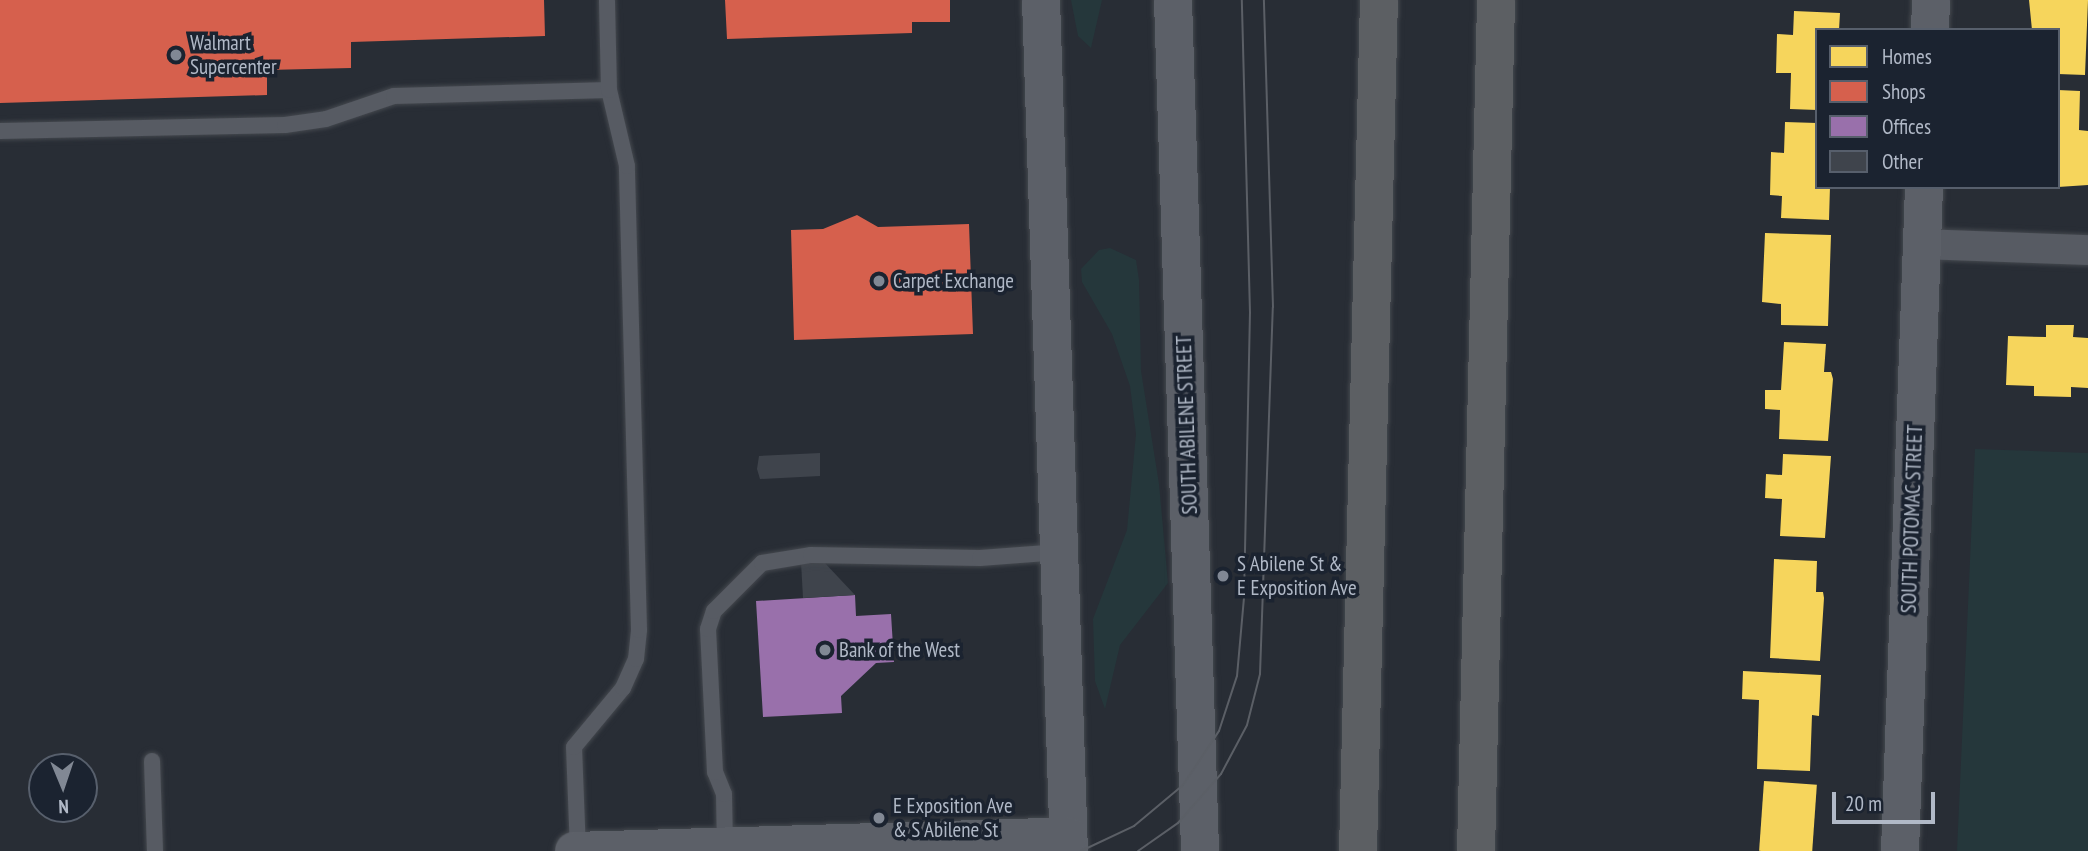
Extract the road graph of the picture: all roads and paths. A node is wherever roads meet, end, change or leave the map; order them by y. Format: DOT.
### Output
graph roads {
  1 [pos="607,0"];
  2 [pos="1041,0"];
  3 [pos="1172,0"];
  4 [pos="1379,0"];
  5 [pos="1496,0"];
  6 [pos="1931,0"];
  7 [pos="1930,28"];
  8 [pos="609,90"];
  9 [pos="0,131"];
  10 [pos="1924,189"];
  11 [pos="1922,244"];
  12 [pos="2088,250"];
  13 [pos="1060,552"];
  14 [pos="152,761"];
  15 [pos="1196,845"];
  16 [pos="1071,846"];
  17 [pos="725,847"];
  18 [pos="155,851"];
  19 [pos="576,851"];
  20 [pos="1358,851"];
  21 [pos="1476,851"];
  22 [pos="1899,851"];
  1 -- 8 [label="lane"];
  2 -- 13 [label="main road"];
  3 -- 15 [label="main road, SOUTH ABILENE STREET"];
  4 -- 20 [label="highway"];
  5 -- 21 [label="highway"];
  6 -- 7 [label="main road"];
  8 -- 9 [label="lane"];
  8 -- 19 [label="lane"];
  10 -- 11 [label="main road, SOUTH POTOMAC STREET"];
  11 -- 12 [label="street"];
  11 -- 22 [label="main road, SOUTH POTOMAC STREET"];
  13 -- 16 [label="main road"];
  13 -- 17 [label="lane"];
  14 -- 18 [label="lane"];
  16 -- 17 [label="main road"];
  17 -- 19 [label="main road"];
}
